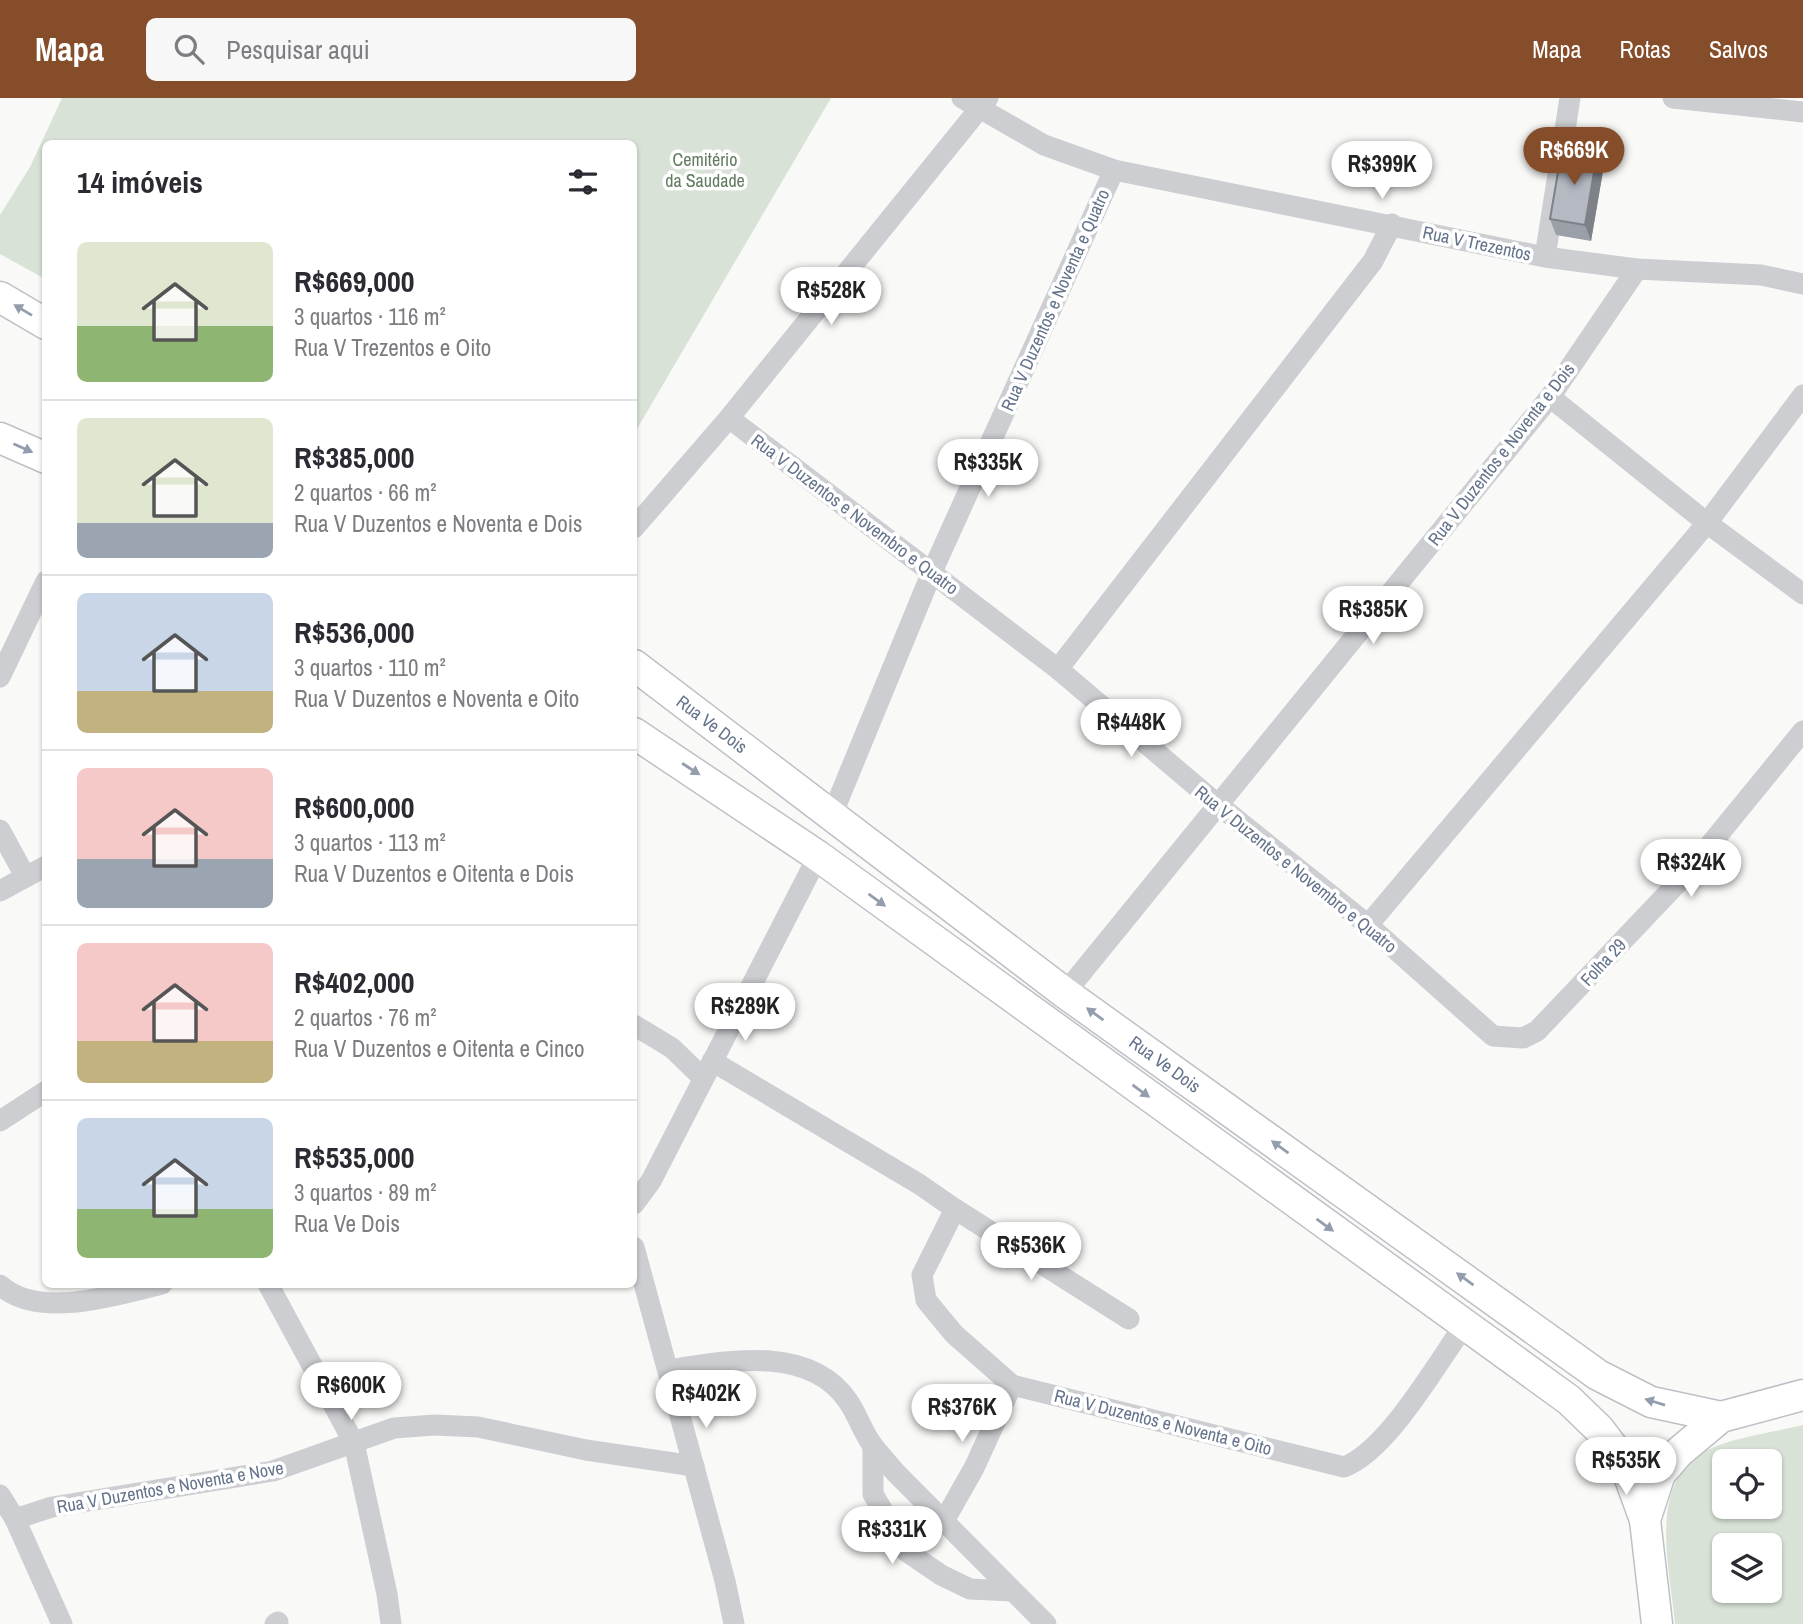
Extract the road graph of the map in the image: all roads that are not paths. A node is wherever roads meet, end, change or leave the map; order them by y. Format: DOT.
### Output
graph roads {
  1 [pos="962,98"];
  2 [pos="1570,98"];
  3 [pos="1673,98"];
  4 [pos="985,104"];
  5 [pos="1803,112"];
  6 [pos="1114,170"];
  7 [pos="1392,224"];
  8 [pos="1545,257"];
  9 [pos="1637,269"];
  10 [pos="1803,284"];
  11 [pos="0,297"];
  12 [pos="42,322"];
  13 [pos="1803,395"];
  14 [pos="1550,397"];
  15 [pos="729,418"];
  16 [pos="0,438"];
  17 [pos="42,456"];
  18 [pos="1707,523"];
  19 [pos="637,525"];
  20 [pos="932,572"];
  21 [pos="42,589"];
  22 [pos="1803,594"];
  23 [pos="637,667"];
  24 [pos="1058,669"];
  25 [pos="0,677"];
  26 [pos="1803,731"];
  27 [pos="637,735"];
  28 [pos="1216,803"];
  29 [pos="832,815"];
  30 [pos="0,830"];
  31 [pos="818,856"];
  32 [pos="42,868"];
  33 [pos="25,876"];
  34 [pos="0,891"];
  35 [pos="1368,925"];
  36 [pos="1065,993"];
  37 [pos="637,1027"];
  38 [pos="1537,1031"];
  39 [pos="708,1070"];
  40 [pos="42,1094"];
  41 [pos="0,1121"];
  42 [pos="637,1199"];
  43 [pos="955,1209"];
  44 [pos="637,1258"];
  45 [pos="0,1285"];
  46 [pos="145,1288"];
  47 [pos="270,1288"];
  48 [pos="1129,1319"];
  49 [pos="1464,1326"];
  50 [pos="668,1370"];
  51 [pos="1012,1385"];
  52 [pos="1800,1398"];
  53 [pos="1721,1418"];
  54 [pos="354,1443"];
  55 [pos="873,1446"];
  56 [pos="694,1466"];
  57 [pos="0,1495"];
  58 [pos="15,1519"];
  59 [pos="1645,1520"];
  60 [pos="944,1521"];
  61 [pos="1012,1591"];
  62 [pos="62,1624"];
  63 [pos="391,1624"];
  64 [pos="734,1624"];
  65 [pos="1046,1624"];
  66 [pos="1657,1624"];
  1 -- 4 [label="street, Rua V Trezentos"];
  2 -- 8 [label="street"];
  3 -- 5 [label="street"];
  4 -- 6 [label="street, Rua V Trezentos"];
  4 -- 15 [label="street"];
  6 -- 7 [label="street, Rua V Trezentos"];
  6 -- 20 [label="street, Rua V Duzentos e Noventa e Quatro"];
  7 -- 8 [label="street, Rua V Trezentos"];
  7 -- 24 [label="street"];
  8 -- 9 [label="street, Rua V Trezentos"];
  9 -- 10 [label="street, Rua V Trezentos"];
  9 -- 14 [label="street, Rua V Duzentos e Noventa e Dois"];
  12 -- 11 [label="main road, one-way"];
  13 -- 18 [label="street"];
  14 -- 18 [label="street"];
  14 -- 28 [label="street, Rua V Duzentos e Noventa e Dois"];
  15 -- 19 [label="street"];
  15 -- 20 [label="street, Rua V Duzentos e Novembro e Quatro"];
  16 -- 17 [label="main road, one-way"];
  18 -- 22 [label="street"];
  18 -- 35 [label="street"];
  20 -- 24 [label="street, Rua V Duzentos e Novembro e Quatro"];
  20 -- 29 [label="street, Rua V Duzentos e Noventa e Quatro"];
  21 -- 25 [label="street"];
  23 -- 29 [label="main road, Rua Ve Dois"];
  24 -- 28 [label="street, Rua V Duzentos e Novembro e Quatro"];
  26 -- 38 [label="street, Folha 29"];
  27 -- 31 [label="main road, Rua Ve Dois, one-way"];
  28 -- 35 [label="street, Rua V Duzentos e Novembro e Quatro"];
  28 -- 36 [label="street, Rua V Duzentos e Noventa e Dois"];
  29 -- 36 [label="main road, Rua Ve Dois"];
  30 -- 33 [label="street"];
  31 -- 39 [label="street"];
  31 -- 49 [label="main road, Rua Ve Dois, one-way"];
  32 -- 33 [label="street"];
  33 -- 34 [label="street"];
  35 -- 38 [label="street, Rua V Duzentos e Novembro e Quatro"];
  53 -- 36 [label="main road, Rua Ve Dois, one-way"];
  37 -- 39 [label="street"];
  39 -- 42 [label="street"];
  39 -- 43 [label="street"];
  40 -- 41 [label="street"];
  43 -- 48 [label="street"];
  43 -- 51 [label="street, Rua V Duzentos e Noventa e Oito"];
  44 -- 50 [label="street"];
  45 -- 46 [label="street"];
  47 -- 54 [label="street"];
  49 -- 51 [label="street, Rua V Duzentos e Noventa e Oito"];
  49 -- 59 [label="main road, Rua Ve Dois"];
  50 -- 55 [label="street"];
  50 -- 56 [label="street"];
  51 -- 60 [label="street"];
  52 -- 53 [label="main road"];
  53 -- 59 [label="main road"];
  54 -- 56 [label="street, Rua V Duzentos e Noventa e Nove"];
  54 -- 58 [label="street, Rua V Duzentos e Noventa e Nove"];
  54 -- 63 [label="street"];
  55 -- 60 [label="street"];
  55 -- 61 [label="street"];
  56 -- 64 [label="street"];
  57 -- 58 [label="street"];
  58 -- 62 [label="street"];
  59 -- 66 [label="main road"];
  60 -- 61 [label="street"];
  61 -- 65 [label="street"];
}
